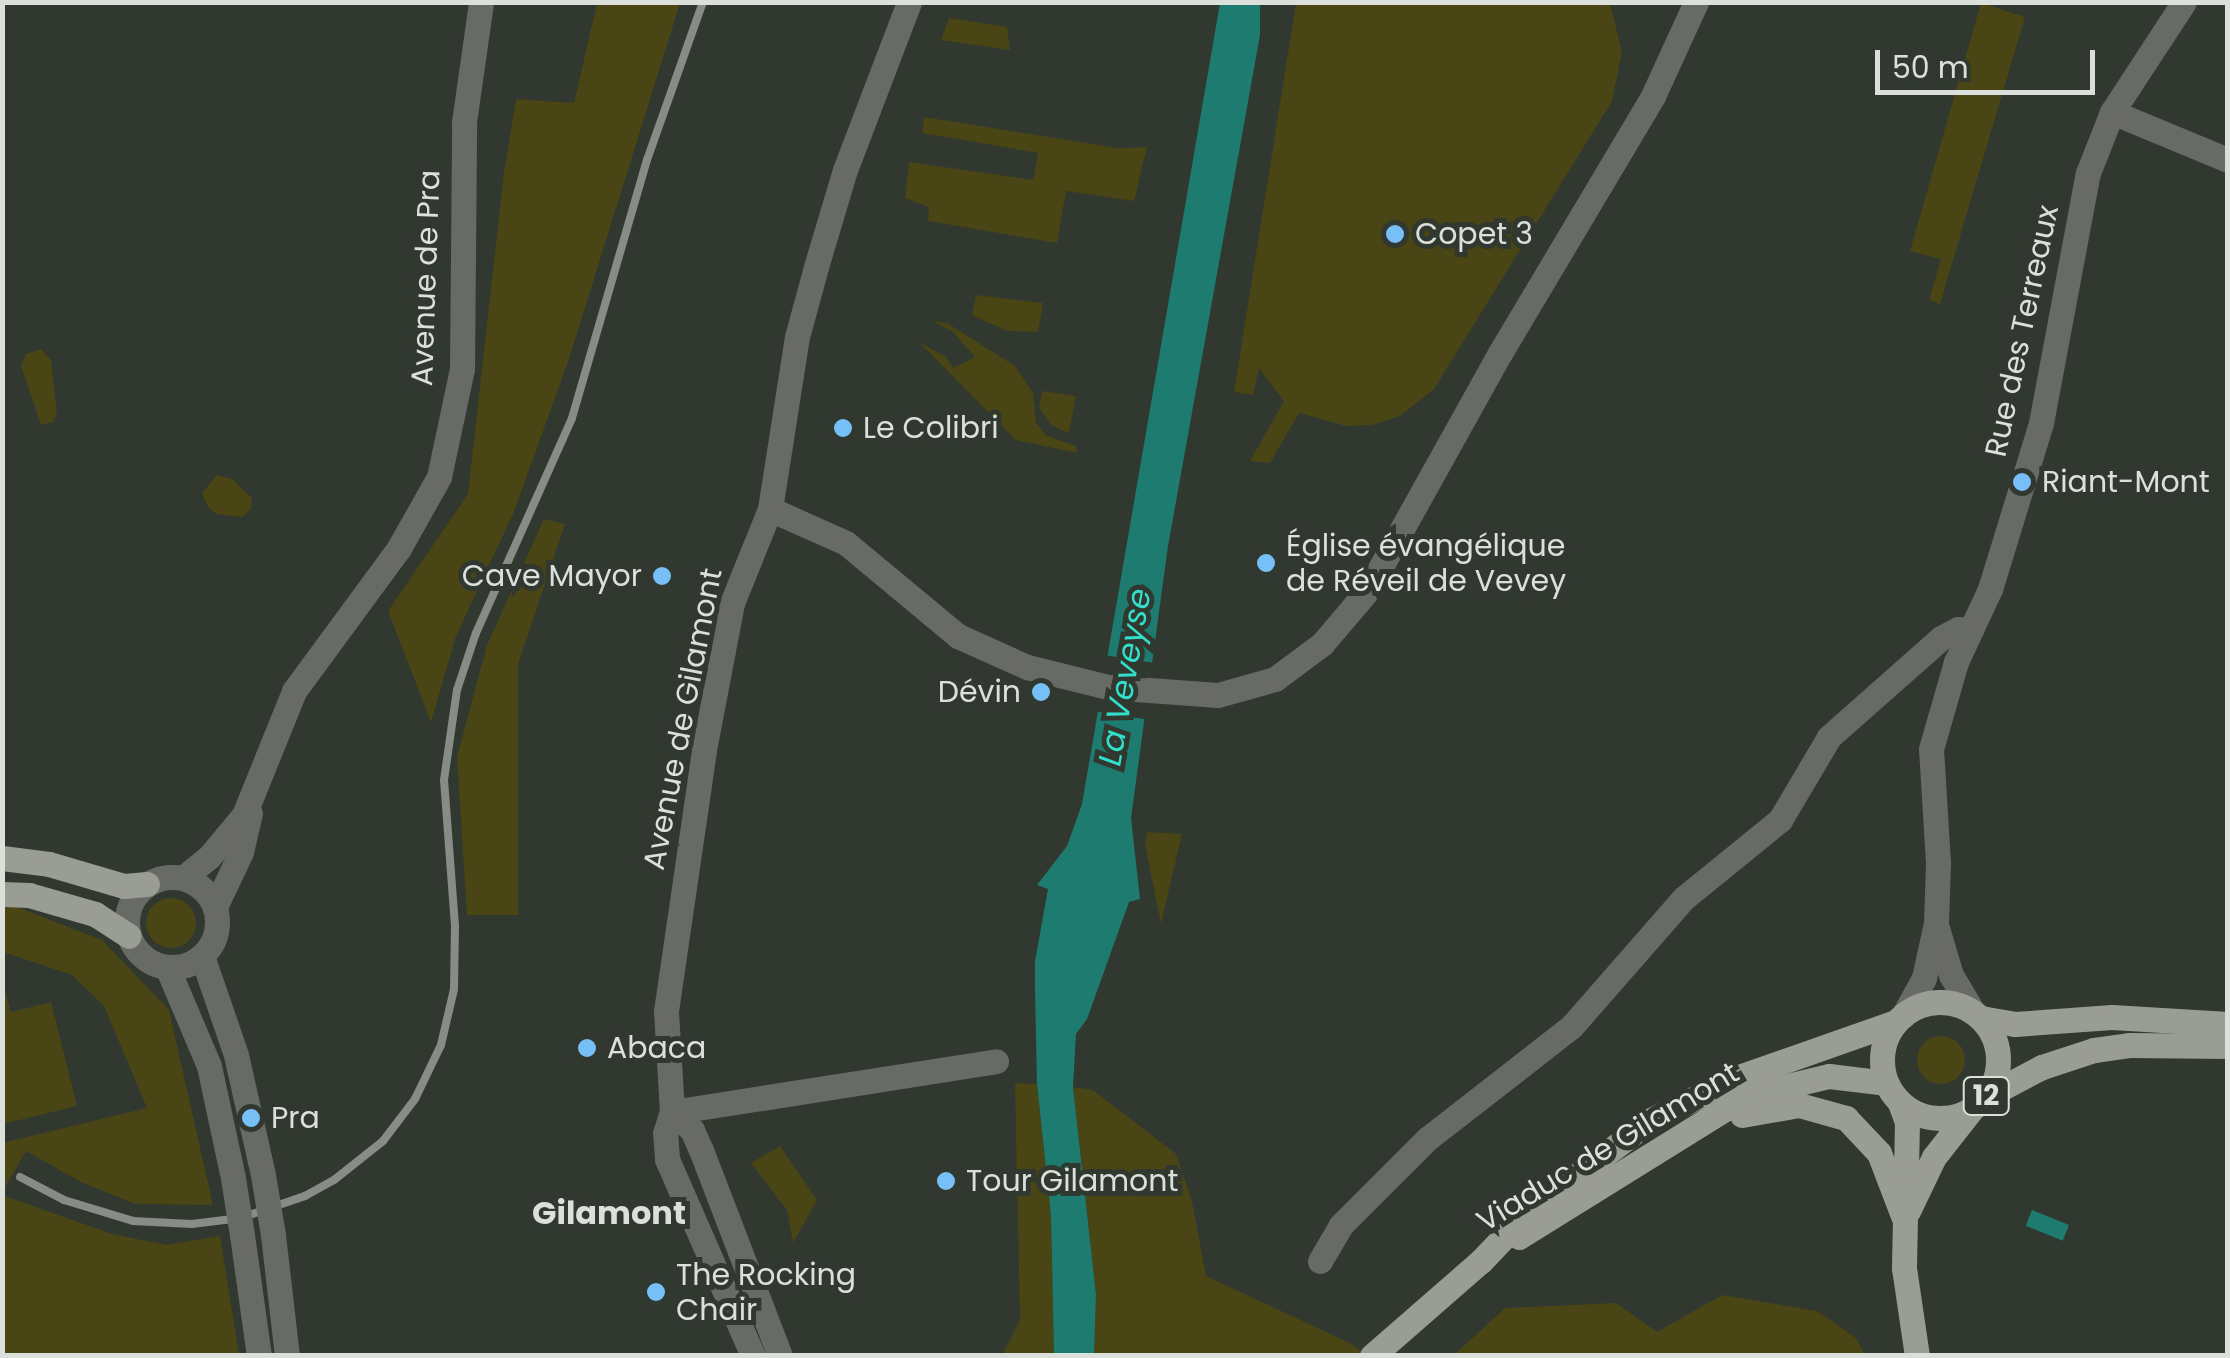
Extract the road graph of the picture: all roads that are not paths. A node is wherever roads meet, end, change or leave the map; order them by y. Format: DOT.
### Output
graph roads {
  1 [pos="481,2"];
  2 [pos="909,2"];
  3 [pos="1696,2"];
  4 [pos="2184,2"];
  5 [pos="2112,112"];
  6 [pos="2228,160"];
  7 [pos="770,509"];
  8 [pos="1971,630"];
  9 [pos="252,803"];
  10 [pos="2,858"];
  11 [pos="183,878"];
  12 [pos="147,884"];
  13 [pos="2,894"];
  14 [pos="215,907"];
  15 [pos="1936,923"];
  16 [pos="129,936"];
  17 [pos="202,956"];
  18 [pos="167,967"];
  19 [pos="1977,1015"];
  20 [pos="1900,1019"];
  21 [pos="2228,1024"];
  22 [pos="2228,1046"];
  23 [pos="996,1062"];
  24 [pos="1893,1093"];
  25 [pos="1978,1103"];
  26 [pos="672,1112"];
  27 [pos="1672,1143"];
  28 [pos="1903,1224"];
  29 [pos="1320,1261"];
  30 [pos="1481,1261"];
  31 [pos="259,1356"];
  32 [pos="287,1356"];
  33 [pos="753,1356"];
  34 [pos="780,1356"];
  35 [pos="1372,1356"];
  36 [pos="1917,1356"];
  1 -- 9 [label="street, Avenue de Pra"];
  2 -- 7 [label="street, Avenue de Gilamont"];
  3 -- 7 [label="street"];
  4 -- 5 [label="street, Rue des Terreaux"];
  5 -- 6 [label="street"];
  5 -- 8 [label="street, Rue des Terreaux"];
  7 -- 26 [label="street, Avenue de Gilamont"];
  8 -- 15 [label="street, Rue des Terreaux"];
  8 -- 29 [label="street"];
  9 -- 11 [label="street, Avenue de Pra"];
  9 -- 14 [label="street, Avenue de Pra"];
  10 -- 12 [label="main road"];
  11 -- 12 [label="street"];
  11 -- 14 [label="street"];
  12 -- 16 [label="street"];
  13 -- 16 [label="main road"];
  14 -- 17 [label="street"];
  15 -- 19 [label="street, Rue des Terreaux"];
  15 -- 20 [label="street, Rue des Terreaux"];
  16 -- 18 [label="street"];
  17 -- 18 [label="street"];
  17 -- 32 [label="street, bridge"];
  18 -- 31 [label="street, bridge"];
  19 -- 20 [label="main road"];
  19 -- 21 [label="main road"];
  19 -- 25 [label="main road, 12"];
  20 -- 24 [label="main road, 12"];
  20 -- 30 [label="main road, Viaduc de Gilamont"];
  22 -- 25 [label="main road, 12"];
  23 -- 26 [label="street"];
  24 -- 25 [label="main road, 12"];
  24 -- 27 [label="main road, Viaduc de Gilamont"];
  24 -- 28 [label="main road, 12"];
  25 -- 28 [label="main road, 12"];
  26 -- 33 [label="street, Avenue de Gilamont"];
  26 -- 34 [label="street"];
  27 -- 28 [label="main road"];
  27 -- 30 [label="main road, Viaduc de Gilamont"];
  28 -- 36 [label="main road, 12"];
  30 -- 35 [label="main road, Viaduc de Gilamont"];
}
